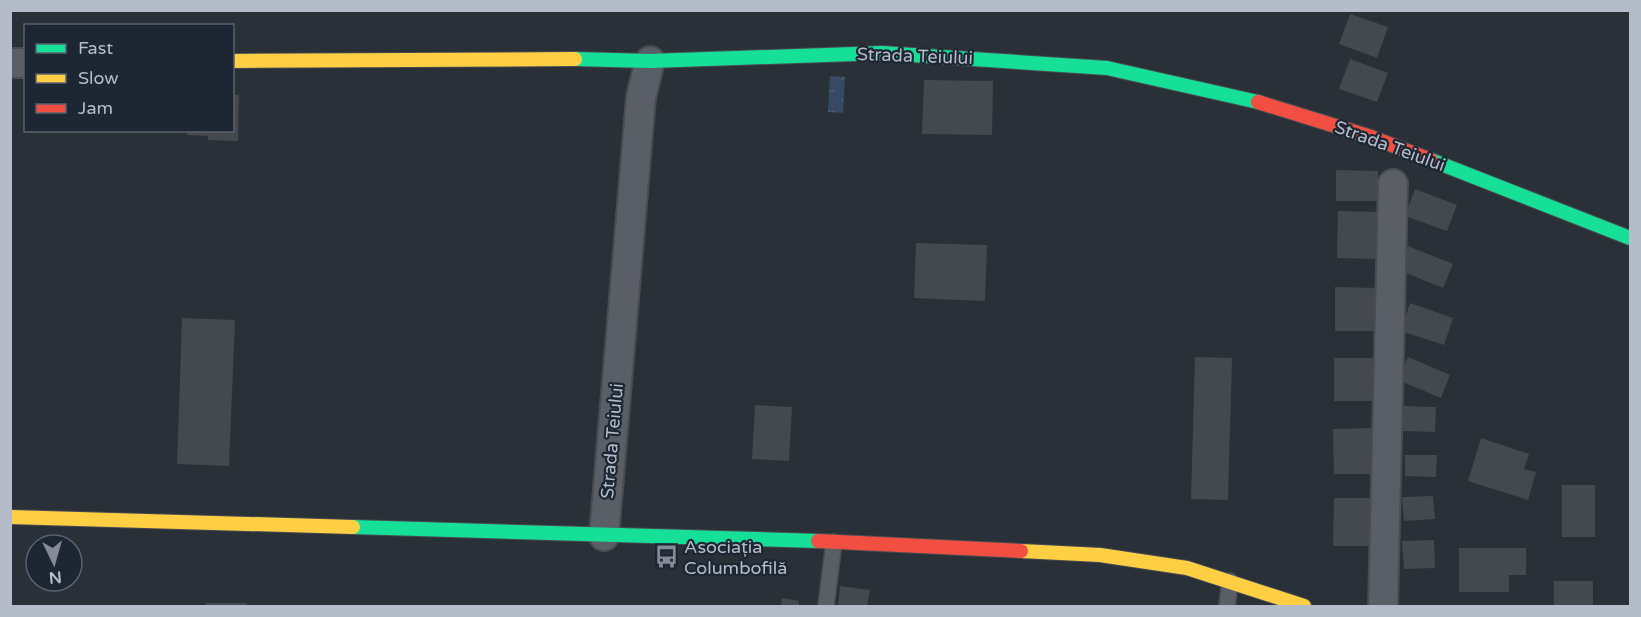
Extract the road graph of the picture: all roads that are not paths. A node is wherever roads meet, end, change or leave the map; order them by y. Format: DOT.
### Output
graph roads {
  1 [pos="234,61"];
  2 [pos="650,61"];
  3 [pos="1393,184"];
  4 [pos="1630,238"];
  5 [pos="10,517"];
  6 [pos="604,536"];
  7 [pos="834,542"];
  8 [pos="1230,581"];
  9 [pos="826,606"];
  10 [pos="1227,606"];
  11 [pos="1304,606"];
  12 [pos="1383,606"];
  1 -- 2 [label="street"];
  2 -- 4 [label="street, Strada Teiului"];
  2 -- 6 [label="street, Strada Teiului"];
  3 -- 12 [label="street"];
  5 -- 6 [label="street"];
  6 -- 7 [label="street"];
  7 -- 8 [label="street"];
  7 -- 9 [label="lane"];
  8 -- 10 [label="lane"];
  8 -- 11 [label="street"];
}
